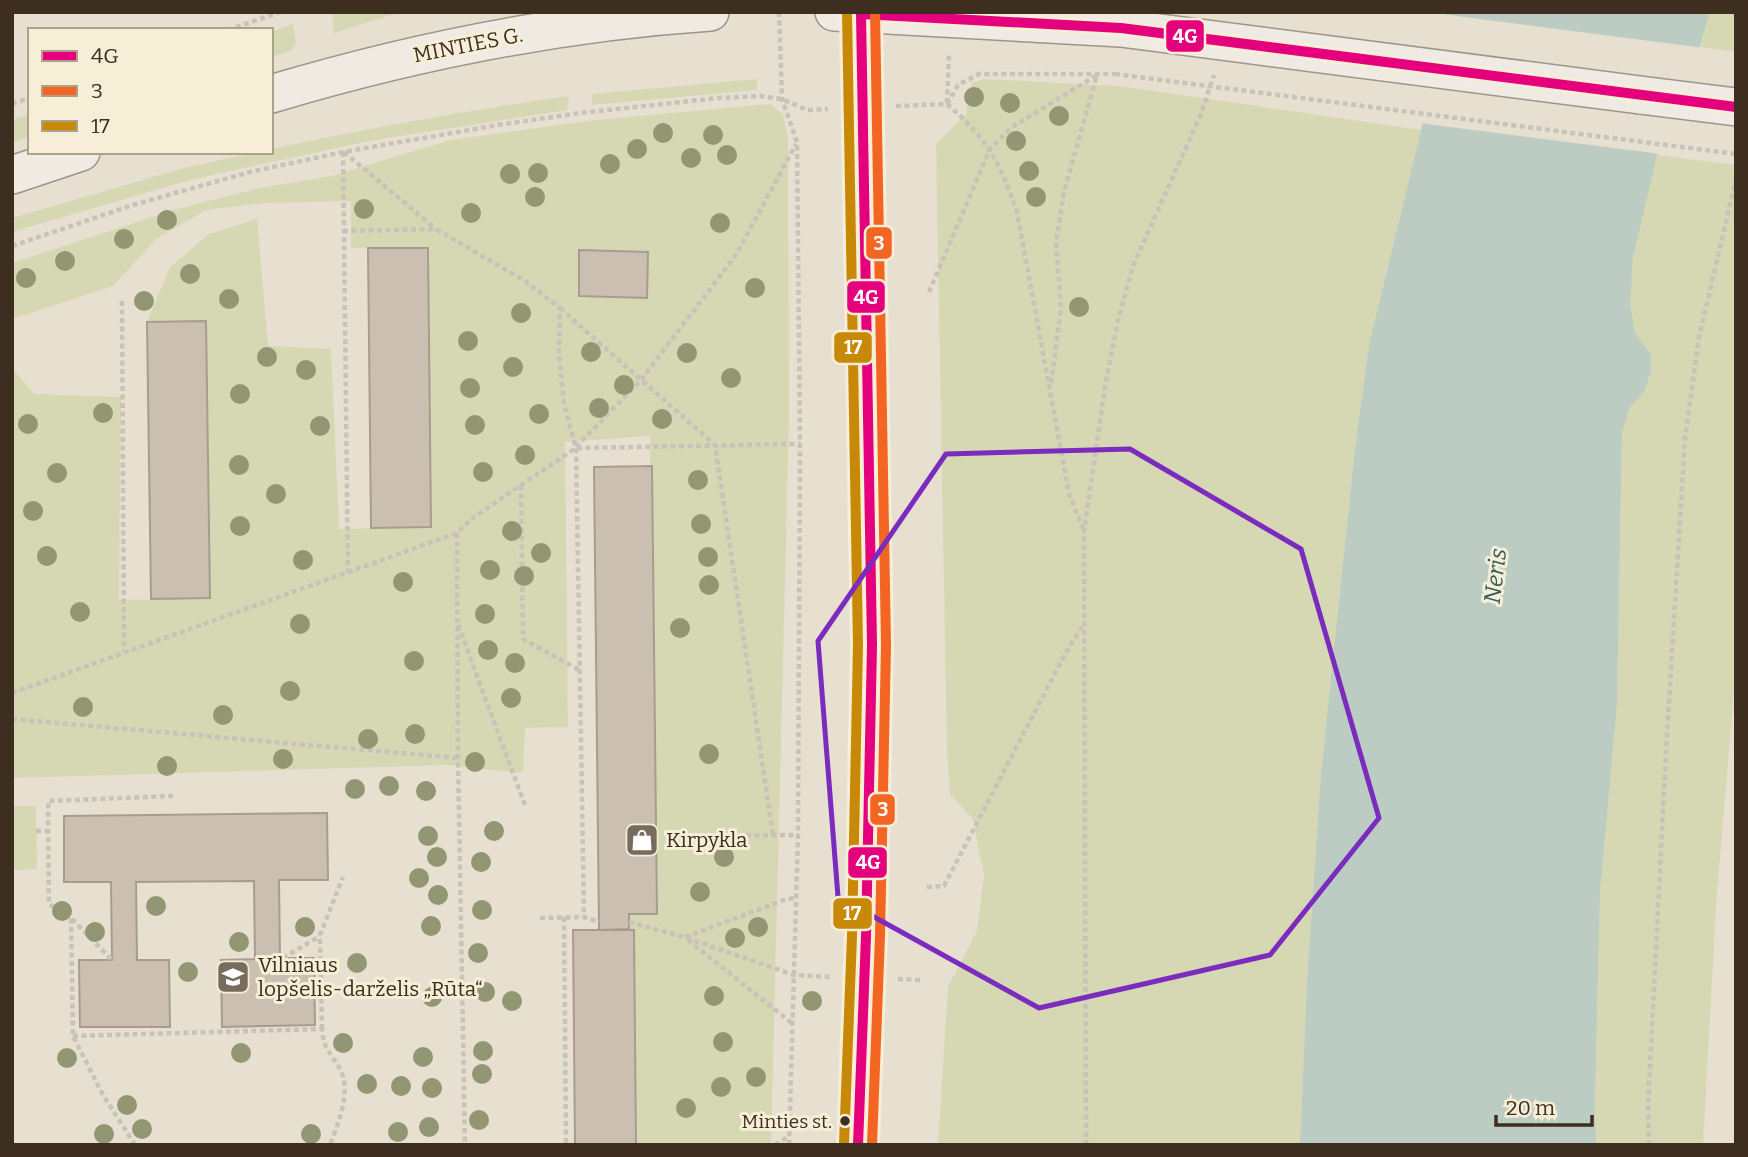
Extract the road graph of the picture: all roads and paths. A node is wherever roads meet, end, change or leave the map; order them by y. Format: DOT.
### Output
graph roads {
  1 [pos="280,12"];
  2 [pos="710,12"];
  3 [pos="779,12"];
  4 [pos="852,13"];
  5 [pos="950,18"];
  6 [pos="234,28"];
  7 [pos="1215,72"];
  8 [pos="1097,75"];
  9 [pos="273,93"];
  10 [pos="782,99"];
  11 [pos="947,104"];
  12 [pos="1736,107"];
  13 [pos="797,142"];
  14 [pos="990,149"];
  15 [pos="343,152"];
  16 [pos="75,154"];
  17 [pos="1736,155"];
  18 [pos="12,175"];
  19 [pos="1736,179"];
  20 [pos="436,229"];
  21 [pos="343,231"];
  22 [pos="12,246"];
  23 [pos="929,292"];
  24 [pos="122,301"];
  25 [pos="560,307"];
  26 [pos="641,380"];
  27 [pos="1050,386"];
  28 [pos="800,444"];
  29 [pos="715,445"];
  30 [pos="576,448"];
  31 [pos="521,485"];
  32 [pos="1084,531"];
  33 [pos="457,533"];
  34 [pos="348,573"];
  35 [pos="457,622"];
  36 [pos="1083,625"];
  37 [pos="124,652"];
  38 [pos="580,670"];
  39 [pos="12,693"];
  40 [pos="12,719"];
  41 [pos="458,758"];
  42 [pos="173,796"];
  43 [pos="526,808"];
  44 [pos="36,831"];
  45 [pos="48,831"];
  46 [pos="773,835"];
  47 [pos="798,835"];
  48 [pos="678,836"];
  49 [pos="343,877"];
  50 [pos="927,887"];
  51 [pos="797,898"];
  52 [pos="564,917"];
  53 [pos="584,917"];
  54 [pos="71,918"];
  55 [pos="540,918"];
  56 [pos="599,922"];
  57 [pos="629,922"];
  58 [pos="320,935"];
  59 [pos="684,937"];
  60 [pos="284,958"];
  61 [pos="112,960"];
  62 [pos="564,962"];
  63 [pos="573,962"];
  64 [pos="794,975"];
  65 [pos="793,1025"];
  66 [pos="322,1029"];
  67 [pos="574,1029"];
  68 [pos="565,1030"];
  69 [pos="73,1036"];
  70 [pos="566,1098"];
  71 [pos="575,1098"];
  72 [pos="789,1138"];
  73 [pos="135,1145"];
  74 [pos="330,1145"];
  75 [pos="465,1145"];
  76 [pos="566,1145"];
  77 [pos="775,1145"];
  78 [pos="789,1145"];
  79 [pos="858,1145"];
  80 [pos="1086,1145"];
  81 [pos="1649,1145"];
  1 -- 6 [label="path"];
  2 -- 9 [label="main road, MINTIES G."];
  3 -- 10 [label="path"];
  4 -- 5 [label="main road"];
  4 -- 79 [label="main road"];
  5 -- 11 [label="path"];
  5 -- 12 [label="main road, bridge"];
  7 -- 32 [label="path"];
  8 -- 11 [label="path"];
  8 -- 14 [label="path"];
  8 -- 17 [label="path, bridge"];
  8 -- 27 [label="path"];
  10 -- 13 [label="path"];
  10 -- 15 [label="path"];
  11 -- 14 [label="path"];
  13 -- 26 [label="path"];
  13 -- 28 [label="path"];
  14 -- 23 [label="path"];
  14 -- 27 [label="path"];
  15 -- 20 [label="path"];
  15 -- 21 [label="path"];
  15 -- 22 [label="path"];
  16 -- 18 [label="main road"];
  19 -- 81 [label="path"];
  20 -- 21 [label="path"];
  20 -- 25 [label="path"];
  21 -- 34 [label="path"];
  24 -- 37 [label="path"];
  25 -- 26 [label="path"];
  25 -- 30 [label="path"];
  26 -- 29 [label="path"];
  26 -- 30 [label="path"];
  27 -- 32 [label="path"];
  28 -- 29 [label="path"];
  28 -- 47 [label="path"];
  29 -- 30 [label="path"];
  29 -- 46 [label="path"];
  30 -- 31 [label="path"];
  30 -- 38 [label="path"];
  31 -- 33 [label="path"];
  31 -- 38 [label="path"];
  32 -- 36 [label="path"];
  33 -- 34 [label="path"];
  33 -- 35 [label="path"];
  34 -- 37 [label="path"];
  35 -- 41 [label="path"];
  35 -- 43 [label="path"];
  36 -- 50 [label="path"];
  36 -- 80 [label="path"];
  37 -- 39 [label="path"];
  38 -- 53 [label="path"];
  40 -- 41 [label="path"];
  41 -- 75 [label="path"];
  42 -- 45 [label="path"];
  44 -- 45 [label="path"];
  45 -- 54 [label="path"];
  46 -- 47 [label="path"];
  46 -- 48 [label="path"];
  47 -- 51 [label="path"];
  49 -- 58 [label="path"];
  51 -- 59 [label="path"];
  51 -- 64 [label="path"];
  52 -- 53 [label="path"];
  52 -- 55 [label="path"];
  52 -- 62 [label="path"];
  53 -- 56 [label="path"];
  54 -- 61 [label="path"];
  54 -- 69 [label="path"];
  57 -- 59 [label="path"];
  58 -- 60 [label="path"];
  58 -- 66 [label="path"];
  59 -- 64 [label="path"];
  59 -- 65 [label="path"];
  62 -- 63 [label="path"];
  62 -- 68 [label="path"];
  64 -- 65 [label="path"];
  65 -- 72 [label="path"];
  66 -- 69 [label="path"];
  66 -- 74 [label="path"];
  67 -- 68 [label="path"];
  68 -- 70 [label="path"];
  69 -- 73 [label="path"];
  70 -- 71 [label="path"];
  70 -- 76 [label="path"];
  72 -- 77 [label="path"];
  72 -- 78 [label="path"];
}
